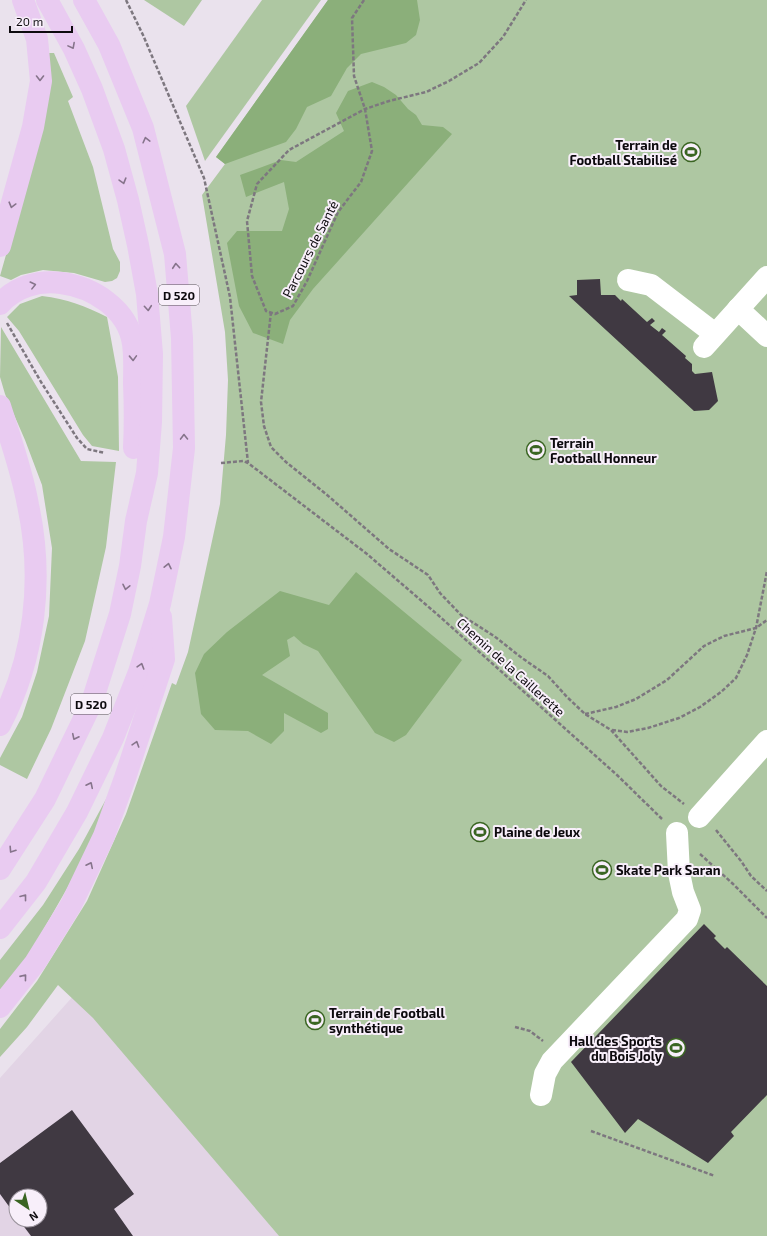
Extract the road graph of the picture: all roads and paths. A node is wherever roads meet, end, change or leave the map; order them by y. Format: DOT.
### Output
graph roads {
  1 [pos="23,0"];
  2 [pos="46,0"];
  3 [pos="84,0"];
  4 [pos="126,0"];
  5 [pos="364,0"];
  6 [pos="526,0"];
  7 [pos="365,109"];
  8 [pos="0,246"];
  9 [pos="767,277"];
  10 [pos="628,280"];
  11 [pos="738,310"];
  12 [pos="271,312"];
  13 [pos="3,313"];
  14 [pos="767,336"];
  15 [pos="0,406"];
  16 [pos="0,433"];
  17 [pos="104,452"];
  18 [pos="222,463"];
  19 [pos="248,463"];
  20 [pos="21,475"];
  21 [pos="136,521"];
  22 [pos="767,571"];
  23 [pos="160,604"];
  24 [pos="767,620"];
  25 [pos="756,628"];
  26 [pos="585,714"];
  27 [pos="0,725"];
  28 [pos="611,730"];
  29 [pos="767,741"];
  30 [pos="699,817"];
  31 [pos="677,833"];
  32 [pos="0,868"];
  33 [pos="767,891"];
  34 [pos="767,918"];
  35 [pos="0,928"];
  36 [pos="0,1008"];
  37 [pos="515,1027"];
  38 [pos="552,1062"];
  39 [pos="542,1096"];
  40 [pos="591,1131"];
  41 [pos="715,1176"];
  1 -- 8 [label="main road, one-way"];
  2 -- 21 [label="main road, D 520, one-way"];
  23 -- 3 [label="main road, D 520, one-way"];
  4 -- 19 [label="path"];
  5 -- 7 [label="path, Parcours de Santé"];
  6 -- 7 [label="path, Parcours de Santé"];
  7 -- 12 [label="path, Parcours de Santé"];
  7 -- 12 [label="path, Parcours de Santé"];
  9 -- 11 [label="street"];
  10 -- 11 [label="street"];
  11 -- 14 [label="street"];
  12 -- 26 [label="path"];
  13 -- 17 [label="path"];
  13 -- 21 [label="main road, one-way"];
  15 -- 20 [label="main road"];
  16 -- 20 [label="main road"];
  18 -- 19 [label="path"];
  19 -- 31 [label="path, Chemin de la Caillerette"];
  20 -- 27 [label="main road"];
  21 -- 32 [label="main road, D 520, one-way"];
  22 -- 25 [label="path"];
  35 -- 23 [label="main road, D 520, one-way"];
  36 -- 23 [label="main road, one-way"];
  24 -- 25 [label="path"];
  25 -- 26 [label="path"];
  25 -- 28 [label="path"];
  26 -- 28 [label="path"];
  28 -- 30 [label="path"];
  29 -- 30 [label="street"];
  30 -- 33 [label="path"];
  31 -- 34 [label="path, Chemin de la Caillerette"];
  31 -- 38 [label="street"];
  37 -- 38 [label="path"];
  38 -- 39 [label="street"];
  40 -- 41 [label="path"];
}
